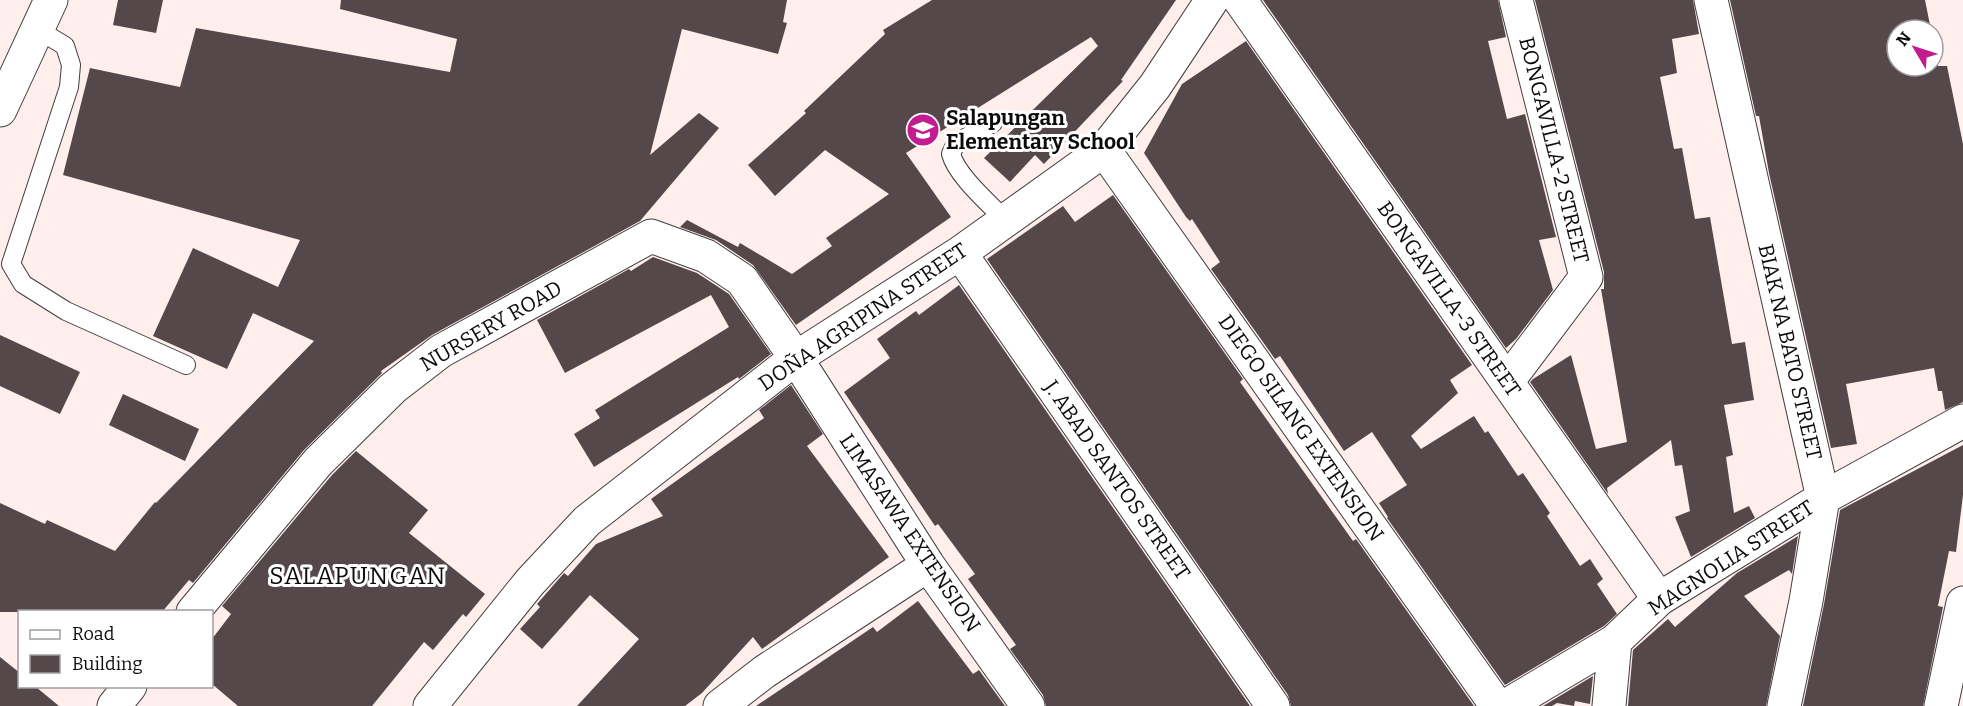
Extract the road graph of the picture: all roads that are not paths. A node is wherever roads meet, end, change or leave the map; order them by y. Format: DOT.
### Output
graph roads {
  1 [pos="51,0"];
  2 [pos="1212,0"];
  3 [pos="1240,0"];
  4 [pos="1516,0"];
  5 [pos="1711,0"];
  6 [pos="37,29"];
  7 [pos="0,110"];
  8 [pos="993,123"];
  9 [pos="1104,150"];
  10 [pos="1005,220"];
  11 [pos="960,253"];
  12 [pos="796,358"];
  13 [pos="186,365"];
  14 [pos="1507,382"];
  15 [pos="1963,420"];
  16 [pos="1823,498"];
  17 [pos="928,565"];
  18 [pos="1659,599"];
  19 [pos="1963,603"];
  20 [pos="195,610"];
  21 [pos="1615,640"];
  22 [pos="129,688"];
  23 [pos="114,706"];
  24 [pos="430,706"];
  25 [pos="720,706"];
  26 [pos="1028,706"];
  27 [pos="1273,706"];
  28 [pos="1497,706"];
  29 [pos="1506,706"];
  30 [pos="1609,706"];
  31 [pos="1784,706"];
  32 [pos="1941,706"];
  1 -- 6 [label="street"];
  2 -- 9 [label="street, DOÑA AGRIPINA STREET"];
  3 -- 14 [label="street, BONGAVILLA-3 STREET"];
  4 -- 14 [label="street, BONGAVILLA-2 STREET"];
  5 -- 16 [label="street, BIAK NA BATO STREET"];
  6 -- 7 [label="street"];
  6 -- 13 [label="lane"];
  8 -- 10 [label="lane"];
  9 -- 10 [label="street, DOÑA AGRIPINA STREET"];
  9 -- 28 [label="street, DIEGO SILANG EXTENSION"];
  10 -- 11 [label="street, DOÑA AGRIPINA STREET"];
  11 -- 12 [label="street, DOÑA AGRIPINA STREET"];
  11 -- 27 [label="street, J. ABAD SANTOS STREET"];
  12 -- 17 [label="street, LIMASAWA EXTENSION"];
  12 -- 20 [label="street, NURSERY ROAD"];
  12 -- 24 [label="street, DOÑA AGRIPINA STREET"];
  14 -- 18 [label="street, BONGAVILLA-3 STREET"];
  15 -- 16 [label="street, MAGNOLIA STREET"];
  16 -- 18 [label="street, MAGNOLIA STREET"];
  16 -- 31 [label="street, BIAK NA BATO STREET"];
  17 -- 25 [label="street"];
  17 -- 26 [label="street, LIMASAWA EXTENSION"];
  18 -- 21 [label="street, MAGNOLIA STREET"];
  19 -- 32 [label="street"];
  21 -- 29 [label="street, MAGNOLIA STREET"];
  21 -- 30 [label="street"];
  22 -- 23 [label="street"];
}
